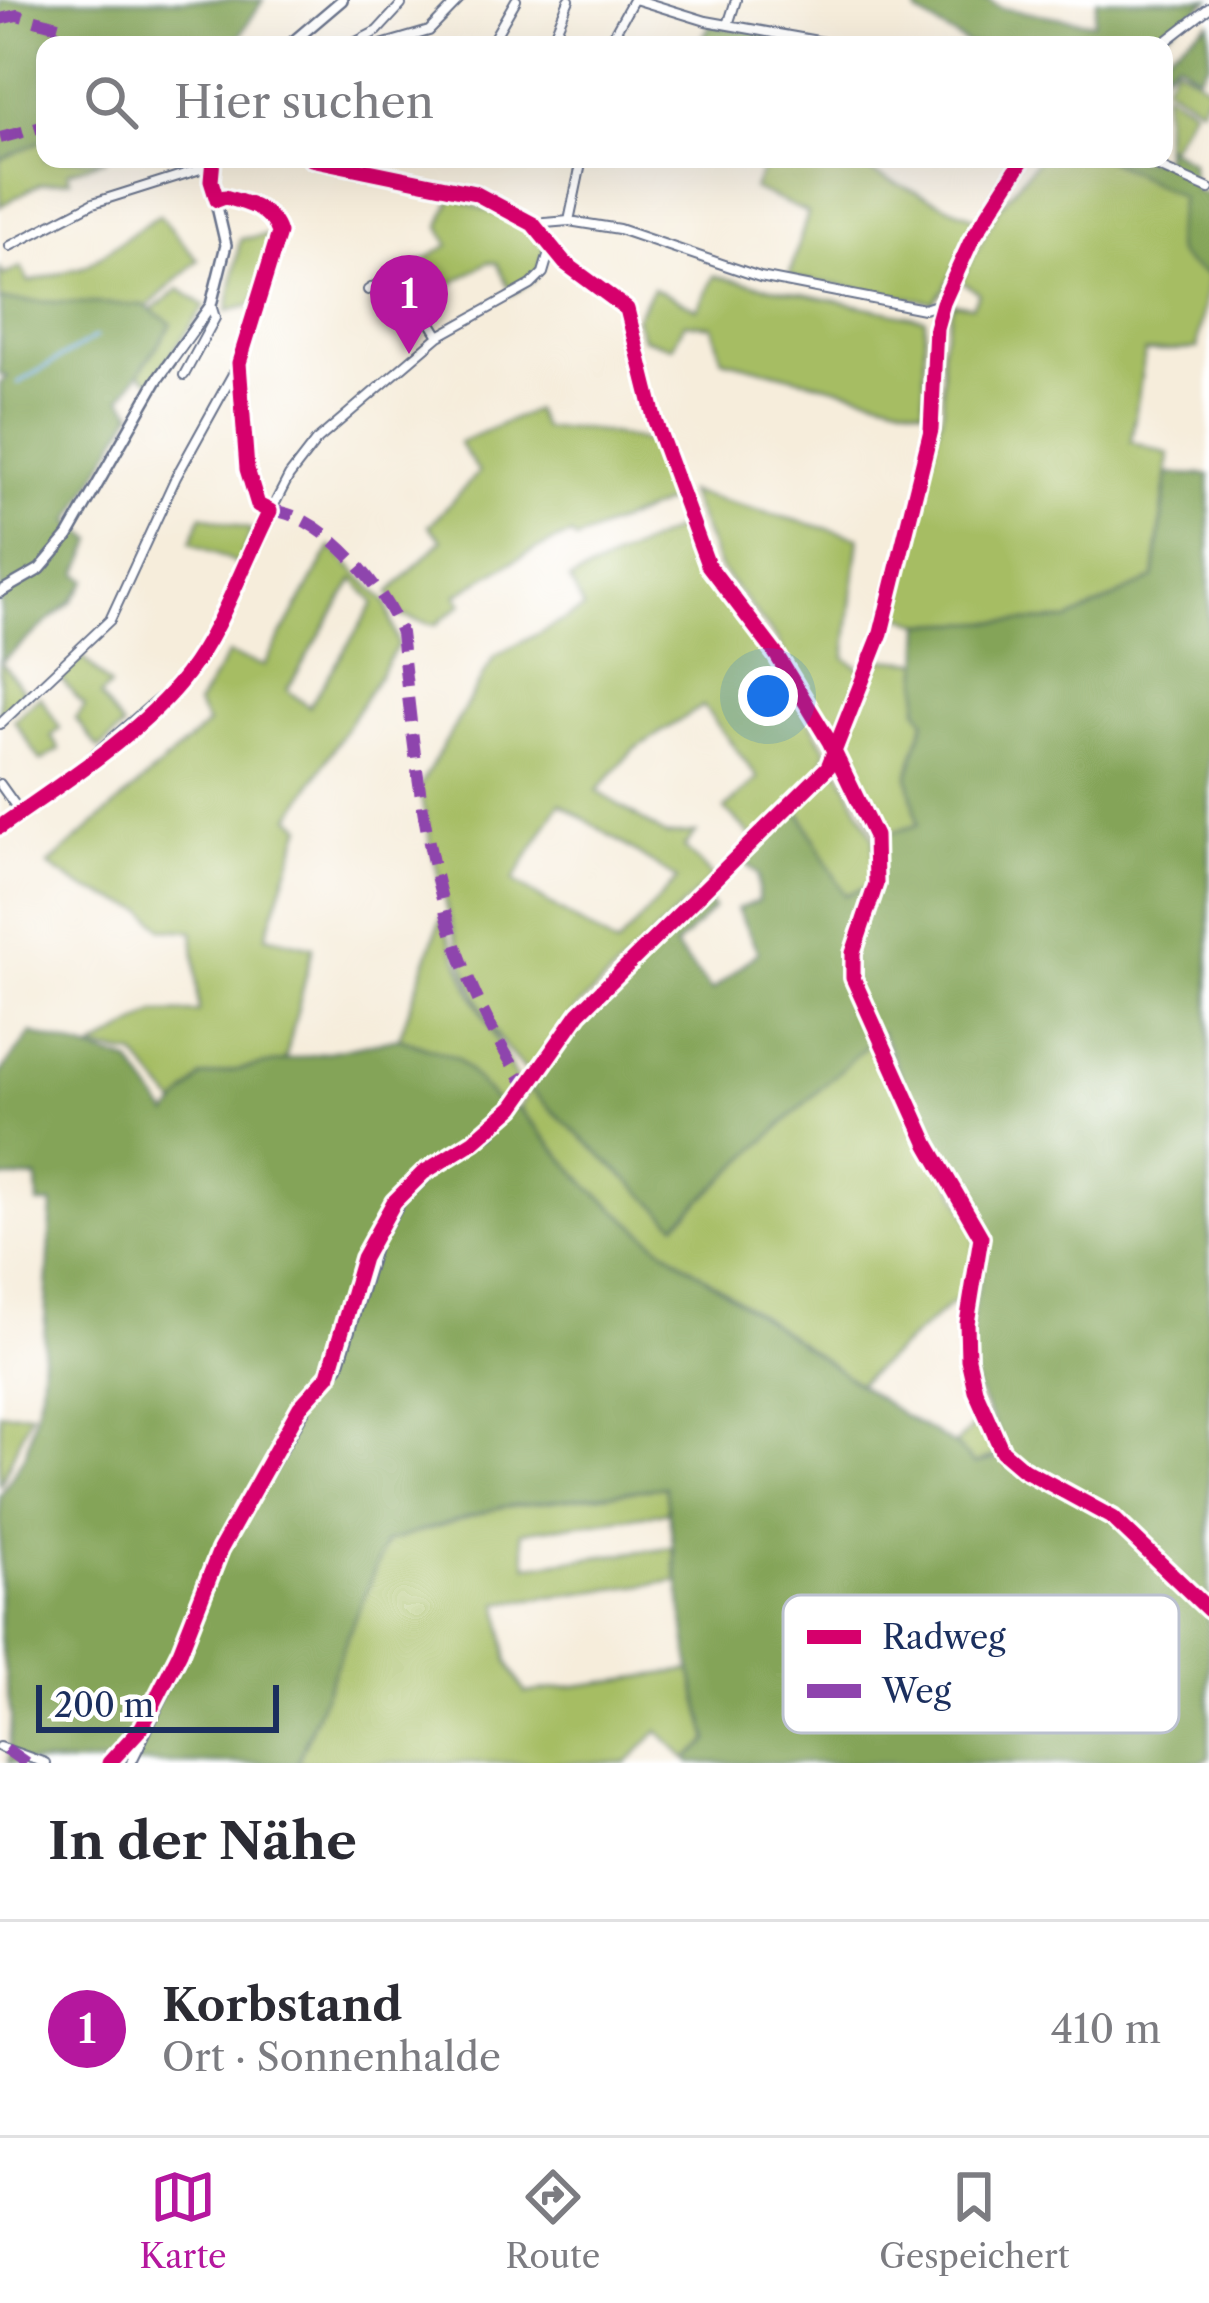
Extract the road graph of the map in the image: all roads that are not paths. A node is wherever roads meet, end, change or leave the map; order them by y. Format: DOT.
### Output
graph roads {
  1 [pos="342,0"];
  2 [pos="459,0"];
  3 [pos="516,0"];
  4 [pos="569,0"];
  5 [pos="636,0"];
  6 [pos="736,0"];
  7 [pos="401,5"];
  8 [pos="1209,8"];
  9 [pos="728,26"];
  10 [pos="377,31"];
  11 [pos="300,36"];
  12 [pos="367,36"];
  13 [pos="379,36"];
  14 [pos="409,36"];
  15 [pos="495,36"];
  16 [pos="554,36"];
  17 [pos="614,36"];
  18 [pos="787,36"];
  19 [pos="1173,36"];
  20 [pos="196,168"];
  21 [pos="212,168"];
  22 [pos="344,168"];
  23 [pos="579,168"];
  24 [pos="1017,168"];
  25 [pos="1161,168"];
  26 [pos="1209,189"];
  27 [pos="217,200"];
  28 [pos="568,221"];
  29 [pos="533,224"];
  30 [pos="10,245"];
  31 [pos="551,247"];
  32 [pos="368,290"];
  33 [pos="944,303"];
  34 [pos="211,305"];
  35 [pos="924,309"];
  36 [pos="936,328"];
  37 [pos="439,336"];
  38 [pos="239,363"];
  39 [pos="184,375"];
  40 [pos="270,511"];
  41 [pos="0,592"];
  42 [pos="0,724"];
  43 [pos="834,751"];
  44 [pos="0,784"];
  45 [pos="20,812"];
  46 [pos="0,826"];
  47 [pos="1209,1610"];
  48 [pos="0,1747"];
  49 [pos="45,1763"];
  50 [pos="131,1763"];
  1 -- 11 [label="street"];
  2 -- 14 [label="street"];
  3 -- 15 [label="street"];
  4 -- 16 [label="street"];
  5 -- 9 [label="street"];
  5 -- 17 [label="street"];
  6 -- 9 [label="street"];
  7 -- 10 [label="street"];
  8 -- 19 [label="street"];
  9 -- 18 [label="street"];
  10 -- 12 [label="street"];
  10 -- 13 [label="street"];
  20 -- 30 [label="street"];
  21 -- 27 [label="street"];
  22 -- 29 [label="street"];
  23 -- 28 [label="street"];
  24 -- 33 [label="street"];
  25 -- 26 [label="street"];
  27 -- 34 [label="street"];
  27 -- 38 [label="street"];
  28 -- 29 [label="street"];
  28 -- 35 [label="street"];
  29 -- 31 [label="street"];
  31 -- 37 [label="street"];
  31 -- 43 [label="street"];
  32 -- 37 [label="street"];
  33 -- 35 [label="street"];
  33 -- 36 [label="street"];
  34 -- 39 [label="street"];
  34 -- 41 [label="street"];
  35 -- 36 [label="street"];
  36 -- 43 [label="street"];
  37 -- 40 [label="street"];
  38 -- 40 [label="street"];
  38 -- 42 [label="street"];
  40 -- 45 [label="street"];
  43 -- 47 [label="street"];
  43 -- 50 [label="street"];
  44 -- 45 [label="street"];
  45 -- 46 [label="street"];
  48 -- 49 [label="street"];
}
